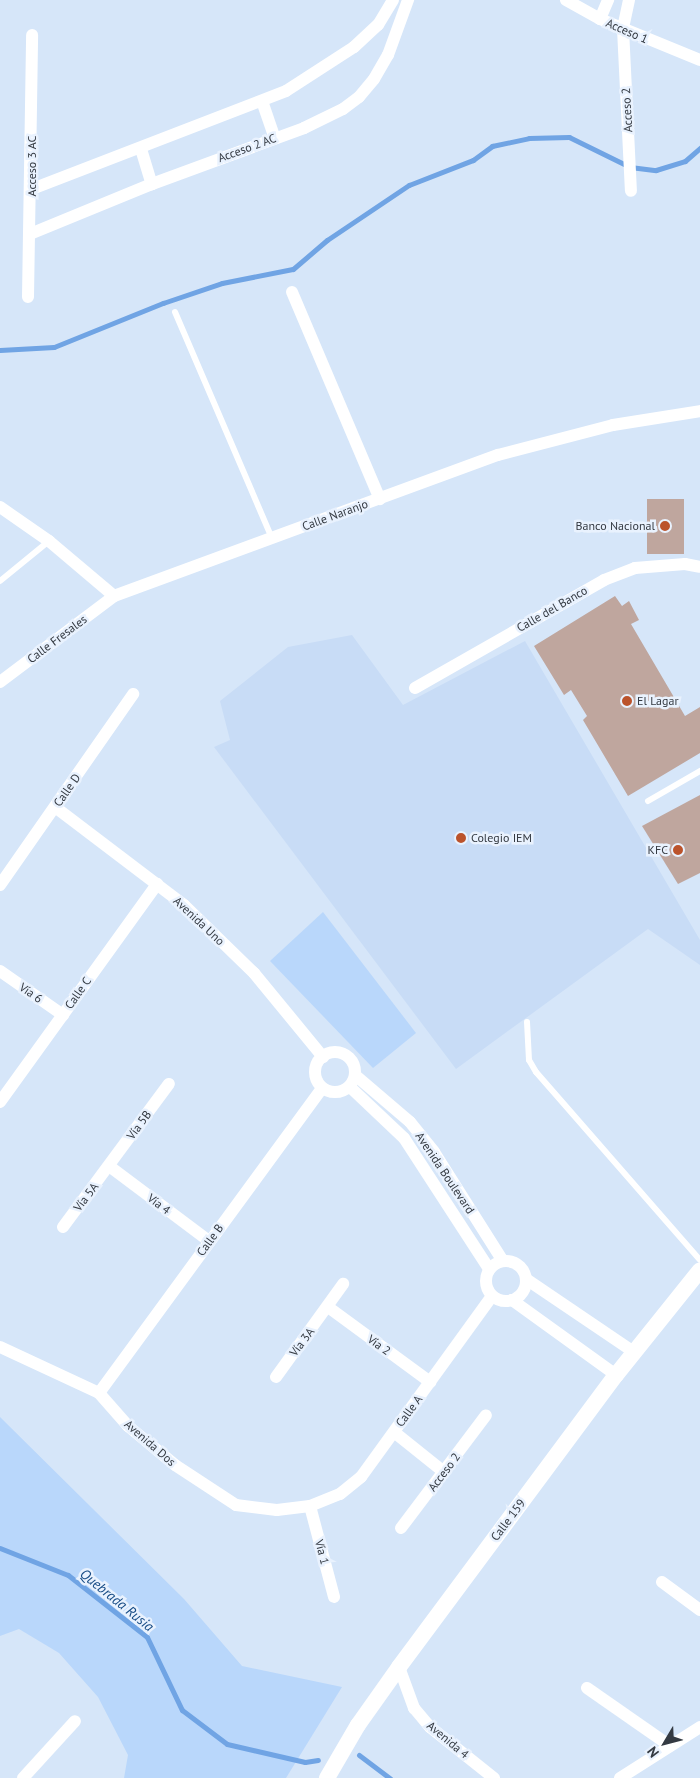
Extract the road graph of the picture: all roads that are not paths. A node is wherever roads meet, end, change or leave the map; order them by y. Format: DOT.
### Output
graph roads {
  1 [pos="393,0"];
  2 [pos="408,0"];
  3 [pos="566,0"];
  4 [pos="608,0"];
  5 [pos="629,0"];
  6 [pos="600,19"];
  7 [pos="378,25"];
  8 [pos="623,29"];
  9 [pos="32,35"];
  10 [pos="396,35"];
  11 [pos="697,60"];
  12 [pos="262,101"];
  13 [pos="275,138"];
  14 [pos="141,149"];
  15 [pos="152,184"];
  16 [pos="32,189"];
  17 [pos="631,191"];
  18 [pos="30,234"];
  19 [pos="292,292"];
  20 [pos="28,297"];
  21 [pos="175,312"];
  22 [pos="700,411"];
  23 [pos="380,499"];
  24 [pos="0,507"];
  25 [pos="272,538"];
  26 [pos="50,541"];
  27 [pos="700,567"];
  28 [pos="0,580"];
  29 [pos="114,596"];
  30 [pos="0,682"];
  31 [pos="415,688"];
  32 [pos="133,694"];
  33 [pos="700,771"];
  34 [pos="648,801"];
  35 [pos="55,807"];
  36 [pos="157,884"];
  37 [pos="0,885"];
  38 [pos="0,971"];
  39 [pos="63,1015"];
  40 [pos="527,1022"];
  41 [pos="322,1057"];
  42 [pos="355,1075"];
  43 [pos="168,1084"];
  44 [pos="350,1087"];
  45 [pos="322,1088"];
  46 [pos="0,1102"];
  47 [pos="109,1166"];
  48 [pos="63,1227"];
  49 [pos="209,1241"];
  50 [pos="700,1260"];
  51 [pos="503,1261"];
  52 [pos="489,1270"];
  53 [pos="700,1270"];
  54 [pos="526,1278"];
  55 [pos="344,1284"];
  56 [pos="492,1296"];
  57 [pos="512,1300"];
  58 [pos="328,1307"];
  59 [pos="0,1347"];
  60 [pos="634,1352"];
  61 [pos="616,1375"];
  62 [pos="276,1377"];
  63 [pos="430,1382"];
  64 [pos="98,1393"];
  65 [pos="486,1415"];
  66 [pos="394,1432"];
  67 [pos="444,1472"];
  68 [pos="310,1506"];
  69 [pos="401,1528"];
  70 [pos="662,1582"];
  71 [pos="334,1597"];
  72 [pos="700,1610"];
  73 [pos="399,1667"];
  74 [pos="587,1688"];
  75 [pos="76,1721"];
  76 [pos="700,1727"];
  77 [pos="670,1746"];
  78 [pos="23,1778"];
  79 [pos="327,1778"];
  80 [pos="494,1778"];
  81 [pos="620,1778"];
  1 -- 7 [label="street"];
  2 -- 10 [label="street, Acceso 2 AC"];
  3 -- 6 [label="street, Acceso 1"];
  4 -- 6 [label="street"];
  5 -- 8 [label="street, Acceso 2"];
  6 -- 8 [label="street, Acceso 1"];
  7 -- 10 [label="street"];
  7 -- 12 [label="street"];
  8 -- 11 [label="street, Acceso 1"];
  8 -- 17 [label="street, Acceso 2"];
  9 -- 16 [label="street, Acceso 3 AC"];
  10 -- 13 [label="street, Acceso 2 AC"];
  12 -- 13 [label="street"];
  12 -- 14 [label="street"];
  13 -- 15 [label="street, Acceso 2 AC"];
  14 -- 15 [label="street"];
  14 -- 16 [label="street"];
  15 -- 18 [label="street, Acceso 2 AC"];
  16 -- 18 [label="street, Acceso 3 AC"];
  18 -- 20 [label="street, Acceso 3 AC"];
  19 -- 23 [label="street"];
  21 -- 25 [label="lane"];
  22 -- 23 [label="street, Calle Naranjo"];
  23 -- 25 [label="street, Calle Naranjo"];
  24 -- 26 [label="street"];
  25 -- 29 [label="street, Calle Naranjo"];
  26 -- 28 [label="lane"];
  26 -- 29 [label="street"];
  27 -- 31 [label="street, Calle del Banco"];
  29 -- 30 [label="street, Calle Fresales"];
  32 -- 35 [label="street, Calle D"];
  33 -- 34 [label="lane"];
  35 -- 36 [label="street, Avenida Uno"];
  35 -- 37 [label="street, Calle D"];
  36 -- 39 [label="street, Calle C"];
  36 -- 41 [label="street, Avenida Uno"];
  38 -- 39 [label="street, Vía 6"];
  39 -- 46 [label="street, Calle C"];
  40 -- 50 [label="lane"];
  41 -- 42 [label="street"];
  41 -- 45 [label="street"];
  42 -- 44 [label="street"];
  42 -- 51 [label="street, Avenida Boulevard"];
  43 -- 47 [label="street, Vía 5B"];
  44 -- 45 [label="street"];
  44 -- 52 [label="street, Avenida Boulevard"];
  45 -- 49 [label="street, Calle B"];
  47 -- 48 [label="street, Vía 5A"];
  47 -- 49 [label="street, Vía 4"];
  49 -- 64 [label="street, Calle B"];
  51 -- 52 [label="street"];
  51 -- 54 [label="street"];
  52 -- 56 [label="street"];
  53 -- 60 [label="street, Calle 159"];
  54 -- 57 [label="street"];
  54 -- 60 [label="street"];
  55 -- 58 [label="street, Vía 3A"];
  56 -- 57 [label="street"];
  56 -- 63 [label="street, Calle A"];
  57 -- 61 [label="street"];
  58 -- 62 [label="street, Vía 3A"];
  58 -- 63 [label="street, Vía 2"];
  59 -- 64 [label="street, Avenida Dos"];
  60 -- 61 [label="street, Calle 159"];
  61 -- 73 [label="street, Calle 159"];
  63 -- 66 [label="street, Calle A"];
  64 -- 68 [label="street, Avenida Dos"];
  65 -- 67 [label="street, Acceso 2"];
  66 -- 67 [label="street"];
  66 -- 68 [label="street, Calle A"];
  67 -- 69 [label="street, Acceso 2"];
  68 -- 71 [label="street, Vía 1"];
  70 -- 72 [label="street"];
  73 -- 79 [label="street, Calle 159"];
  73 -- 80 [label="street, Avenida 4"];
  74 -- 77 [label="street"];
  75 -- 78 [label="street"];
  76 -- 77 [label="street"];
  77 -- 81 [label="street"];
}
